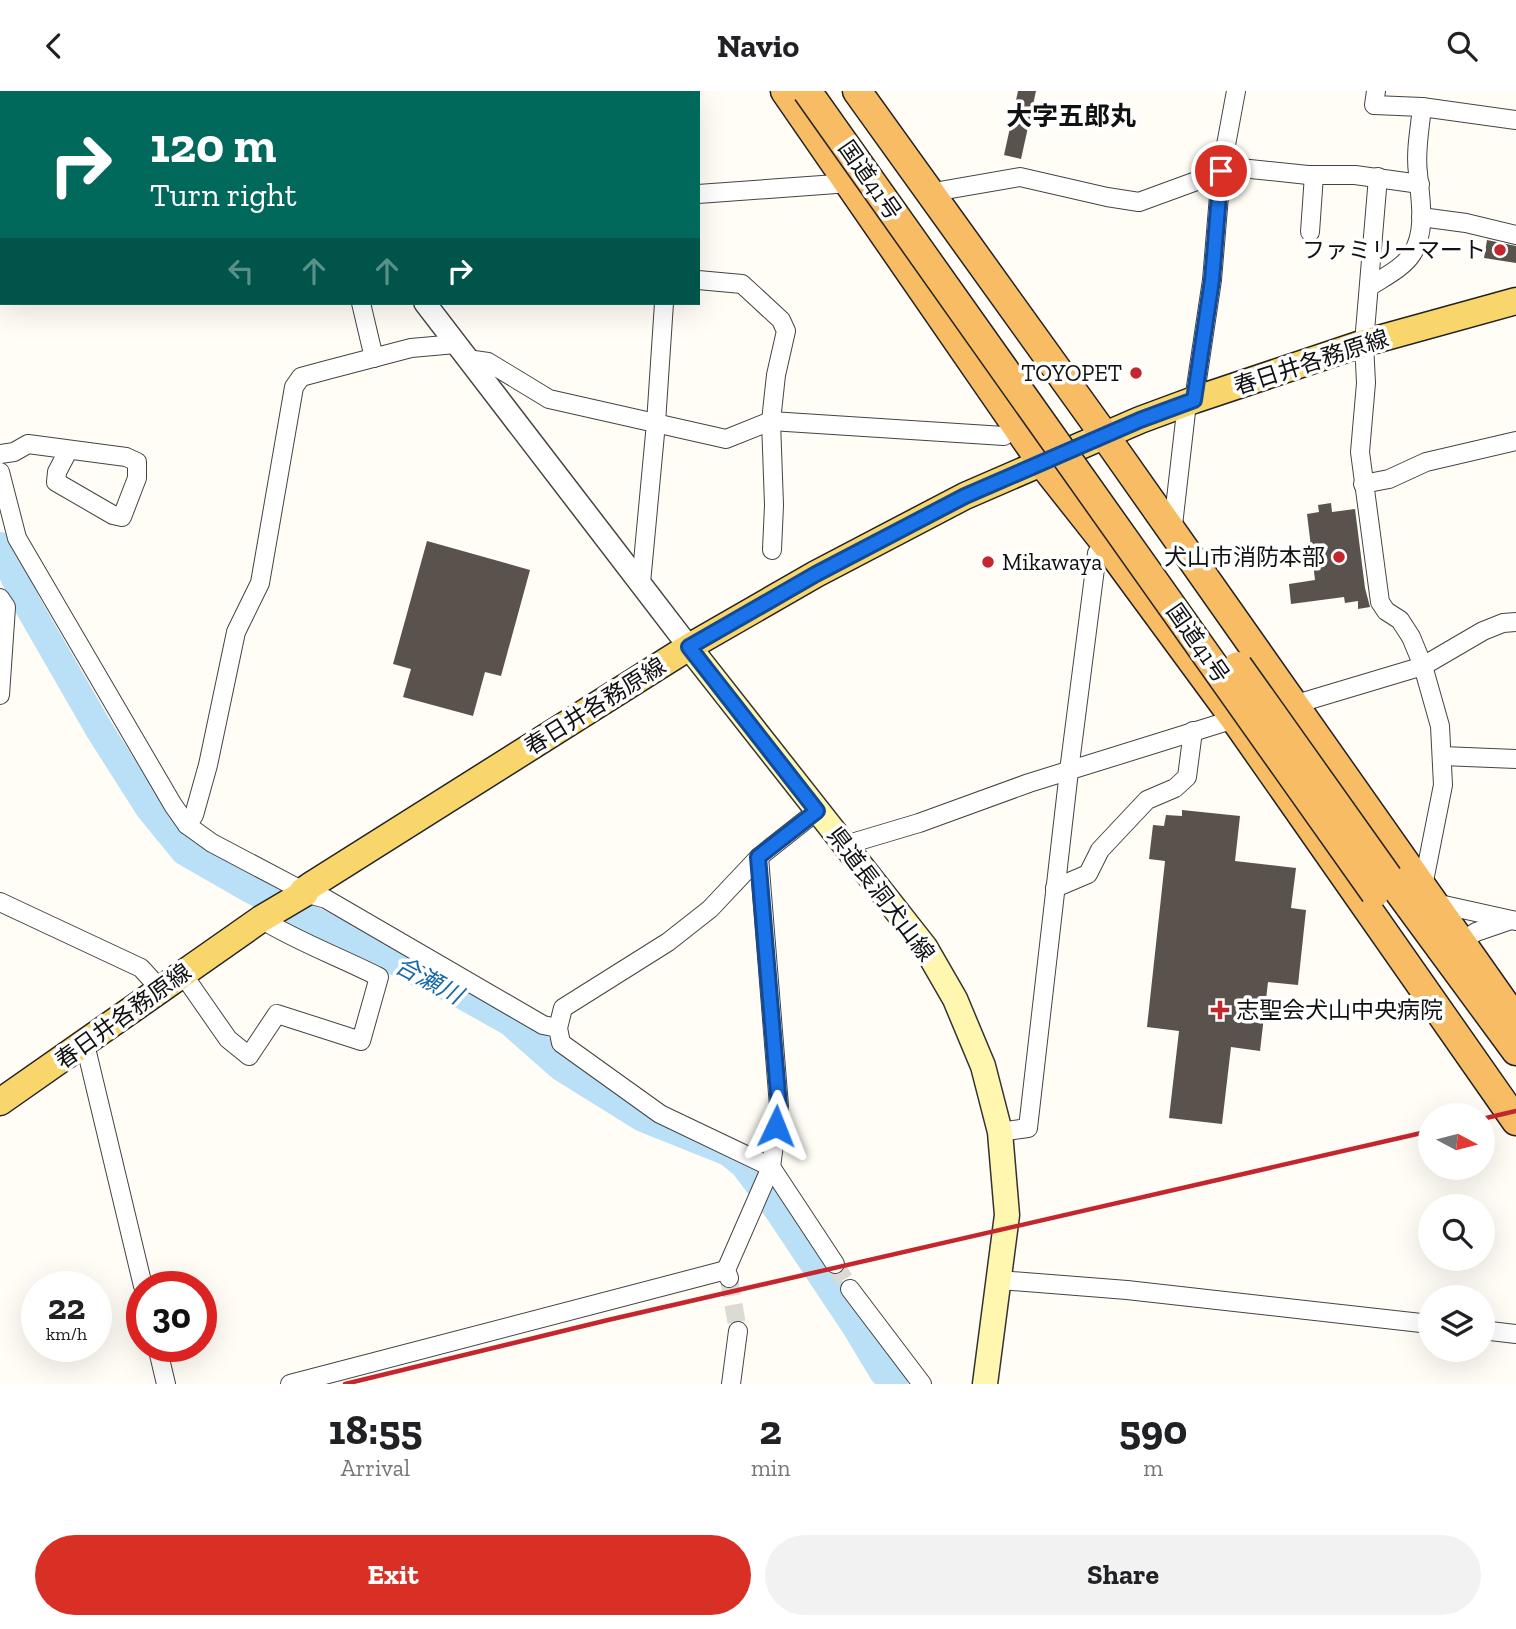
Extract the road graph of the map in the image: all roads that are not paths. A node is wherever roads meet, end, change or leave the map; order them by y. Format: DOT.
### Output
graph roads {
  1 [pos="785,91"];
  2 [pos="807,91"];
  3 [pos="828,91"];
  4 [pos="857,91"];
  5 [pos="1237,91"];
  6 [pos="1376,91"];
  7 [pos="1422,107"];
  8 [pos="1516,120"];
  9 [pos="1221,169"];
  10 [pos="1314,174"];
  11 [pos="1378,177"];
  12 [pos="850,183"];
  13 [pos="1420,184"];
  14 [pos="928,193"];
  15 [pos="700,194"];
  16 [pos="1421,217"];
  17 [pos="1310,232"];
  18 [pos="1516,235"];
  19 [pos="700,280"];
  20 [pos="1369,287"];
  21 [pos="1516,302"];
  22 [pos="361,305"];
  23 [pos="426,305"];
  24 [pos="664,305"];
  25 [pos="1364,343"];
  26 [pos="461,351"];
  27 [pos="374,358"];
  28 [pos="1190,401"];
  29 [pos="771,421"];
  30 [pos="656,423"];
  31 [pos="1004,436"];
  32 [pos="1105,436"];
  33 [pos="1516,442"];
  34 [pos="68,451"];
  35 [pos="0,454"];
  36 [pos="1042,463"];
  37 [pos="0,472"];
  38 [pos="1363,484"];
  39 [pos="1172,534"];
  40 [pos="1106,544"];
  41 [pos="772,550"];
  42 [pos="641,583"];
  43 [pos="0,597"];
  44 [pos="1516,622"];
  45 [pos="689,647"];
  46 [pos="1423,666"];
  47 [pos="0,695"];
  48 [pos="1294,705"];
  49 [pos="1234,718"];
  50 [pos="1193,731"];
  51 [pos="1442,756"];
  52 [pos="1516,759"];
  53 [pos="1069,771"];
  54 [pos="817,811"];
  55 [pos="187,825"];
  56 [pos="845,845"];
  57 [pos="758,857"];
  58 [pos="1382,885"];
  59 [pos="1055,888"];
  60 [pos="304,892"];
  61 [pos="1429,895"];
  62 [pos="0,902"];
  63 [pos="261,919"];
  64 [pos="1513,921"];
  65 [pos="1462,941"];
  66 [pos="182,973"];
  67 [pos="160,989"];
  68 [pos="1516,1020"];
  69 [pos="558,1028"];
  70 [pos="85,1044"];
  71 [pos="1516,1051"];
  72 [pos="1516,1092"];
  73 [pos="0,1102"];
  74 [pos="1516,1121"];
  75 [pos="1000,1132"];
  76 [pos="771,1167"];
  77 [pos="835,1264"];
  78 [pos="139,1271"];
  79 [pos="999,1280"];
  80 [pos="850,1289"];
  81 [pos="1418,1323"];
  82 [pos="738,1331"];
  83 [pos="1495,1332"];
  84 [pos="1516,1334"];
  85 [pos="161,1362"];
  86 [pos="166,1384"];
  87 [pos="290,1384"];
  88 [pos="731,1384"];
  89 [pos="922,1384"];
  90 [pos="985,1384"];
  1 -- 12 [label="highway"];
  2 -- 58 [label="highway, 国道41号, bridge"];
  3 -- 58 [label="highway, 国道41号, bridge"];
  4 -- 14 [label="highway"];
  5 -- 9 [label="street"];
  6 -- 7 [label="street"];
  7 -- 8 [label="street"];
  7 -- 13 [label="street"];
  9 -- 10 [label="street"];
  9 -- 14 [label="street"];
  9 -- 28 [label="street"];
  10 -- 11 [label="street"];
  10 -- 17 [label="street"];
  11 -- 13 [label="street"];
  11 -- 20 [label="street"];
  12 -- 15 [label="street"];
  12 -- 36 [label="highway"];
  13 -- 16 [label="street"];
  14 -- 32 [label="highway"];
  16 -- 18 [label="street"];
  16 -- 20 [label="street"];
  19 -- 29 [label="street"];
  20 -- 25 [label="street"];
  21 -- 25 [label="main road, 春日井各務原線"];
  22 -- 27 [label="street"];
  23 -- 26 [label="street"];
  24 -- 30 [label="street"];
  25 -- 28 [label="main road, 春日井各務原線"];
  25 -- 38 [label="street"];
  26 -- 27 [label="street"];
  26 -- 30 [label="street"];
  26 -- 42 [label="street"];
  27 -- 55 [label="street"];
  28 -- 32 [label="main road, 春日井各務原線"];
  28 -- 39 [label="street"];
  29 -- 30 [label="street"];
  29 -- 31 [label="street"];
  29 -- 41 [label="street"];
  30 -- 42 [label="street"];
  32 -- 36 [label="main road, 春日井各務原線"];
  32 -- 39 [label="highway"];
  33 -- 38 [label="street"];
  34 -- 34 [label="street"];
  34 -- 35 [label="street"];
  36 -- 40 [label="highway"];
  36 -- 45 [label="main road, 春日井各務原線"];
  37 -- 55 [label="street"];
  38 -- 46 [label="street"];
  39 -- 48 [label="highway"];
  40 -- 49 [label="highway"];
  40 -- 53 [label="street"];
  42 -- 45 [label="street"];
  43 -- 47 [label="street"];
  44 -- 46 [label="street"];
  45 -- 54 [label="main road, 県道長洞犬山線"];
  45 -- 60 [label="main road, 春日井各務原線"];
  46 -- 48 [label="street"];
  46 -- 51 [label="street"];
  48 -- 49 [label="street"];
  48 -- 61 [label="highway"];
  49 -- 50 [label="street"];
  49 -- 74 [label="highway"];
  50 -- 53 [label="street"];
  50 -- 59 [label="street"];
  51 -- 52 [label="street"];
  51 -- 61 [label="street"];
  53 -- 56 [label="street"];
  53 -- 59 [label="street"];
  54 -- 56 [label="main road, 県道長洞犬山線"];
  54 -- 57 [label="street"];
  55 -- 60 [label="street"];
  56 -- 75 [label="main road, 県道長洞犬山線"];
  57 -- 69 [label="street"];
  57 -- 76 [label="street"];
  58 -- 71 [label="highway, 国道41号"];
  58 -- 72 [label="highway, 国道41号"];
  59 -- 75 [label="street"];
  60 -- 63 [label="main road, 春日井各務原線"];
  60 -- 69 [label="street"];
  61 -- 64 [label="street"];
  61 -- 65 [label="highway"];
  62 -- 67 [label="street"];
  63 -- 66 [label="main road, 春日井各務原線"];
  63 -- 66 [label="street"];
  64 -- 65 [label="street"];
  65 -- 68 [label="highway"];
  66 -- 67 [label="main road, 春日井各務原線"];
  67 -- 70 [label="main road, 春日井各務原線"];
  69 -- 76 [label="street"];
  70 -- 73 [label="main road, 春日井各務原線"];
  70 -- 78 [label="street"];
  75 -- 79 [label="main road, 県道長洞犬山線"];
  76 -- 77 [label="street"];
  76 -- 87 [label="street"];
  79 -- 81 [label="street"];
  79 -- 90 [label="main road, 県道長洞犬山線"];
  80 -- 89 [label="street"];
  82 -- 88 [label="street"];
  83 -- 84 [label="street"];
  85 -- 86 [label="street"];
}
